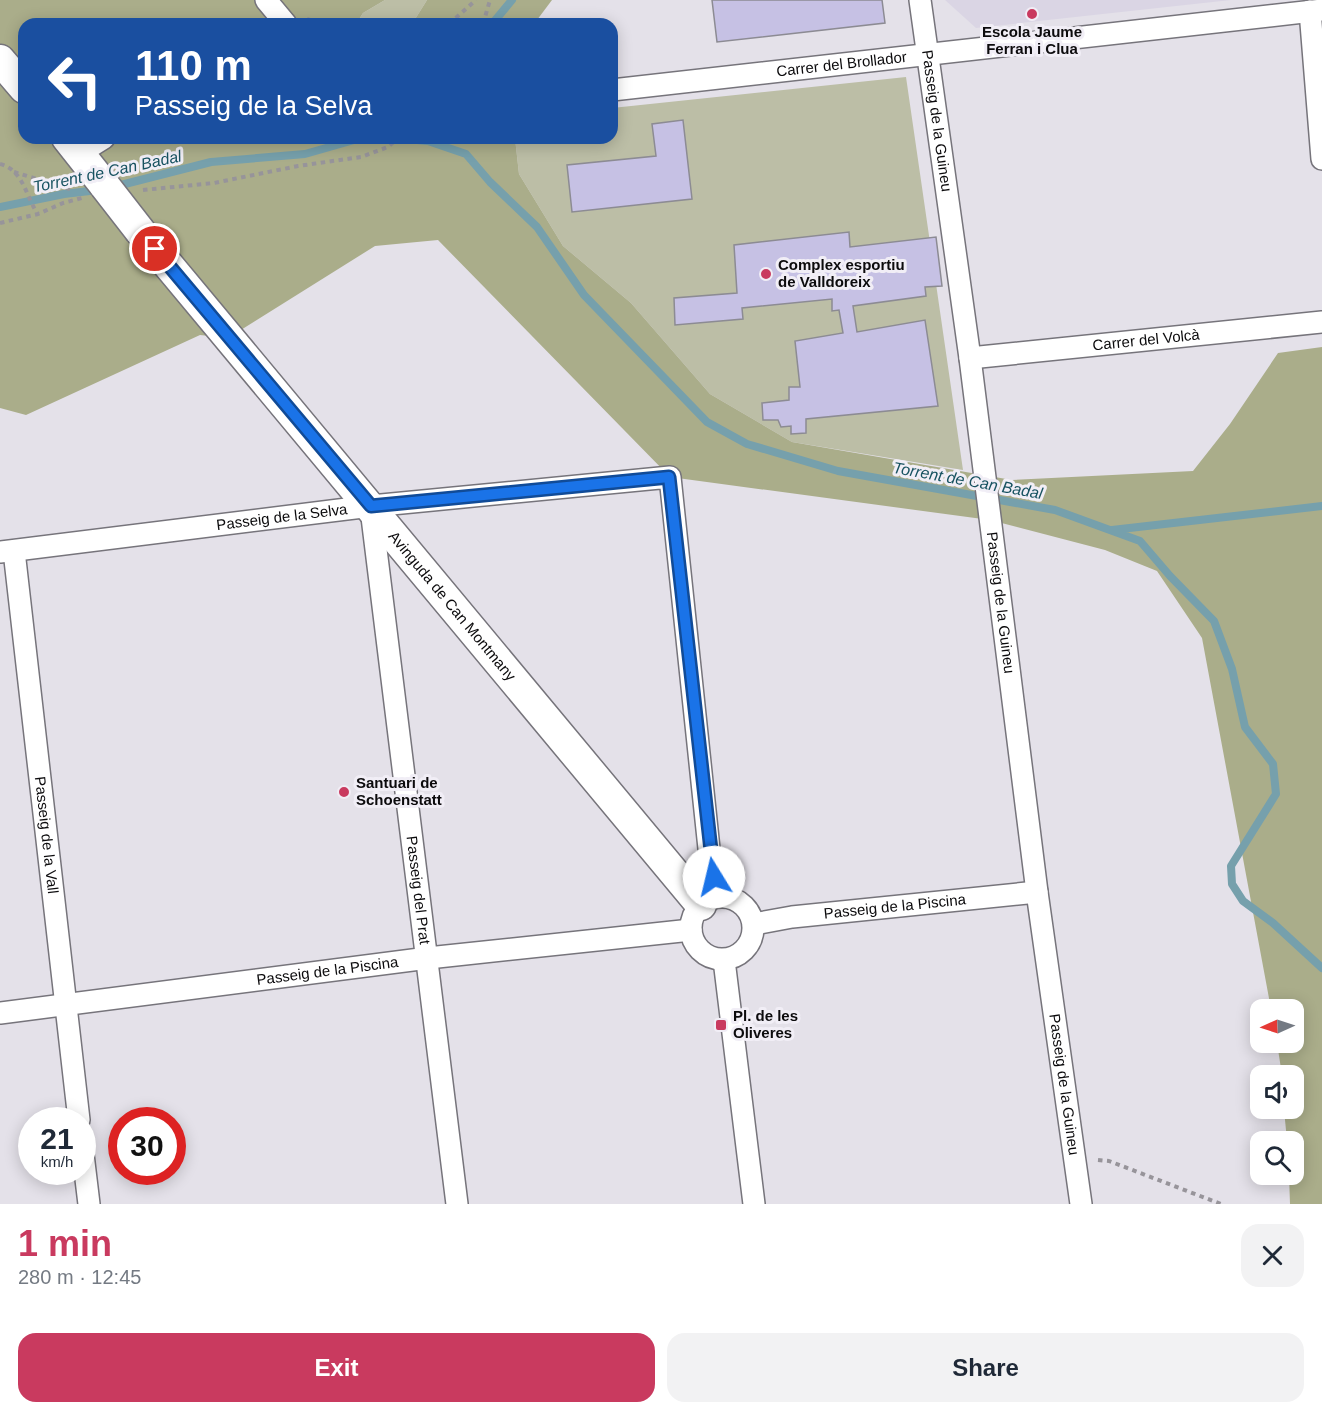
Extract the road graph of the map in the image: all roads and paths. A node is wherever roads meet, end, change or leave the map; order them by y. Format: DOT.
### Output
graph roads {
  1 [pos="266,0"];
  2 [pos="476,0"];
  3 [pos="490,0"];
  4 [pos="920,0"];
  5 [pos="1316,10"];
  6 [pos="281,18"];
  7 [pos="456,18"];
  8 [pos="485,18"];
  9 [pos="926,54"];
  10 [pos="0,60"];
  11 [pos="18,81"];
  12 [pos="618,89"];
  13 [pos="84,144"];
  14 [pos="391,144"];
  15 [pos="1322,159"];
  16 [pos="0,164"];
  17 [pos="14,172"];
  18 [pos="141,190"];
  19 [pos="92,193"];
  20 [pos="38,214"];
  21 [pos="0,223"];
  22 [pos="1322,322"];
  23 [pos="970,358"];
  24 [pos="371,506"];
  25 [pos="7,552"];
  26 [pos="1037,892"];
  27 [pos="703,910"];
  28 [pos="754,924"];
  29 [pos="428,958"];
  30 [pos="724,960"];
  31 [pos="66,1005"];
  32 [pos="0,1013"];
  33 [pos="78,1107"];
  34 [pos="1076,1159"];
  35 [pos="87,1185"];
  36 [pos="89,1204"];
  37 [pos="457,1204"];
  38 [pos="754,1204"];
  39 [pos="1081,1204"];
  40 [pos="1221,1204"];
  1 -- 6 [label="street"];
  2 -- 7 [label="path"];
  3 -- 8 [label="path"];
  4 -- 9 [label="street, Passeig de la Guineu"];
  5 -- 9 [label="street, Carrer del Brollador"];
  5 -- 15 [label="street"];
  9 -- 12 [label="street, Carrer del Brollador"];
  9 -- 23 [label="street, Passeig de la Guineu"];
  10 -- 11 [label="street"];
  13 -- 19 [label="street, Avinguda de Can Montmany"];
  14 -- 18 [label="path"];
  16 -- 17 [label="path"];
  17 -- 19 [label="path"];
  17 -- 20 [label="path"];
  19 -- 20 [label="path"];
  19 -- 24 [label="street, Avinguda de Can Montmany, bridge"];
  20 -- 21 [label="path"];
  22 -- 23 [label="street, Carrer del Volcà"];
  23 -- 26 [label="street, Passeig de la Guineu"];
  24 -- 25 [label="street, Passeig de la Selva"];
  24 -- 27 [label="street, Avinguda de Can Montmany"];
  24 -- 27 [label="street, Passeig de la Selva"];
  24 -- 29 [label="street, Passeig del Prat"];
  25 -- 31 [label="street, Passeig de la Vall"];
  26 -- 28 [label="street, Passeig de la Piscina"];
  26 -- 34 [label="street, Passeig de la Guineu"];
  27 -- 28 [label="street"];
  27 -- 29 [label="street, Passeig de la Piscina"];
  27 -- 30 [label="street"];
  28 -- 30 [label="street"];
  29 -- 31 [label="street, Passeig de la Piscina"];
  29 -- 37 [label="street, Passeig del Prat"];
  30 -- 38 [label="street"];
  31 -- 32 [label="street, Passeig de la Piscina"];
  31 -- 33 [label="street, Passeig de la Vall"];
  34 -- 39 [label="street, Passeig de la Guineu"];
  34 -- 40 [label="path"];
  35 -- 36 [label="street"];
}
